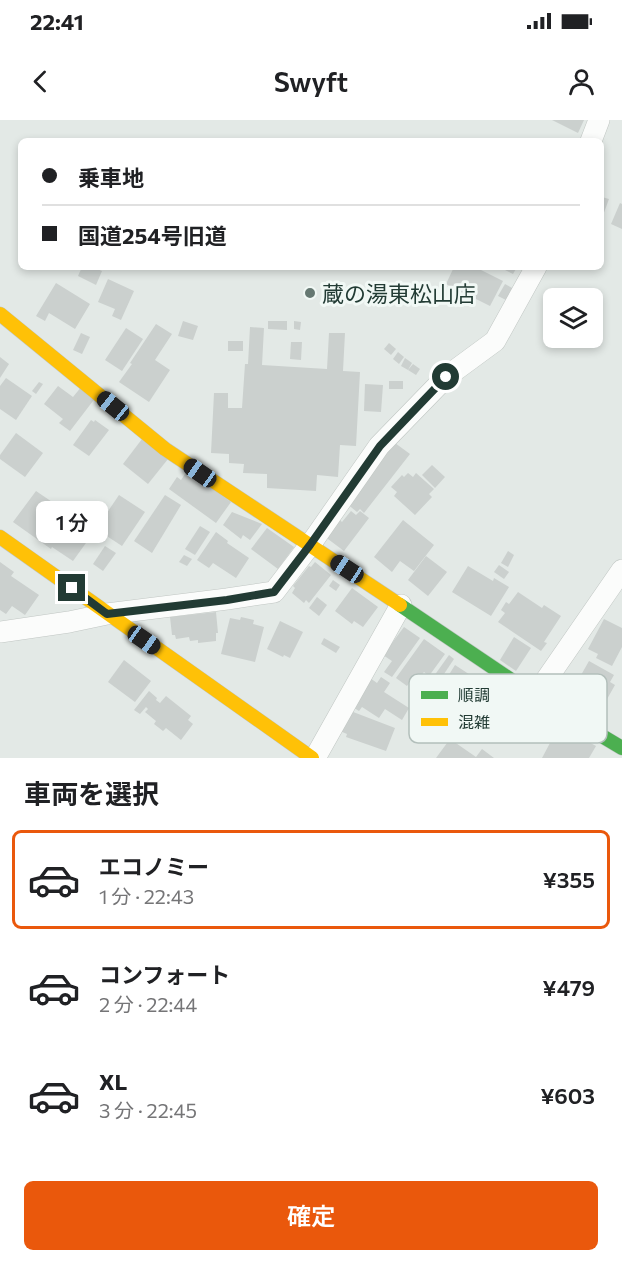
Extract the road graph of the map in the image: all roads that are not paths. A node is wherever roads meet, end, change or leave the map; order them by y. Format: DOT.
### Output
graph roads {
  1 [pos="599,120"];
  2 [pos="592,138"];
  3 [pos="534,270"];
  4 [pos="0,314"];
  5 [pos="0,537"];
  6 [pos="310,545"];
  7 [pos="622,570"];
  8 [pos="401,605"];
  9 [pos="107,614"];
  10 [pos="0,632"];
  11 [pos="503,674"];
  12 [pos="550,674"];
  13 [pos="607,738"];
  14 [pos="622,747"];
  15 [pos="313,758"];
  1 -- 2 [label="street"];
  3 -- 6 [label="street"];
  4 -- 6 [label="street"];
  5 -- 9 [label="street"];
  6 -- 8 [label="street"];
  6 -- 9 [label="street"];
  7 -- 12 [label="street"];
  8 -- 11 [label="street"];
  8 -- 15 [label="street"];
  9 -- 10 [label="street"];
  9 -- 15 [label="street"];
  13 -- 14 [label="street"];
}
